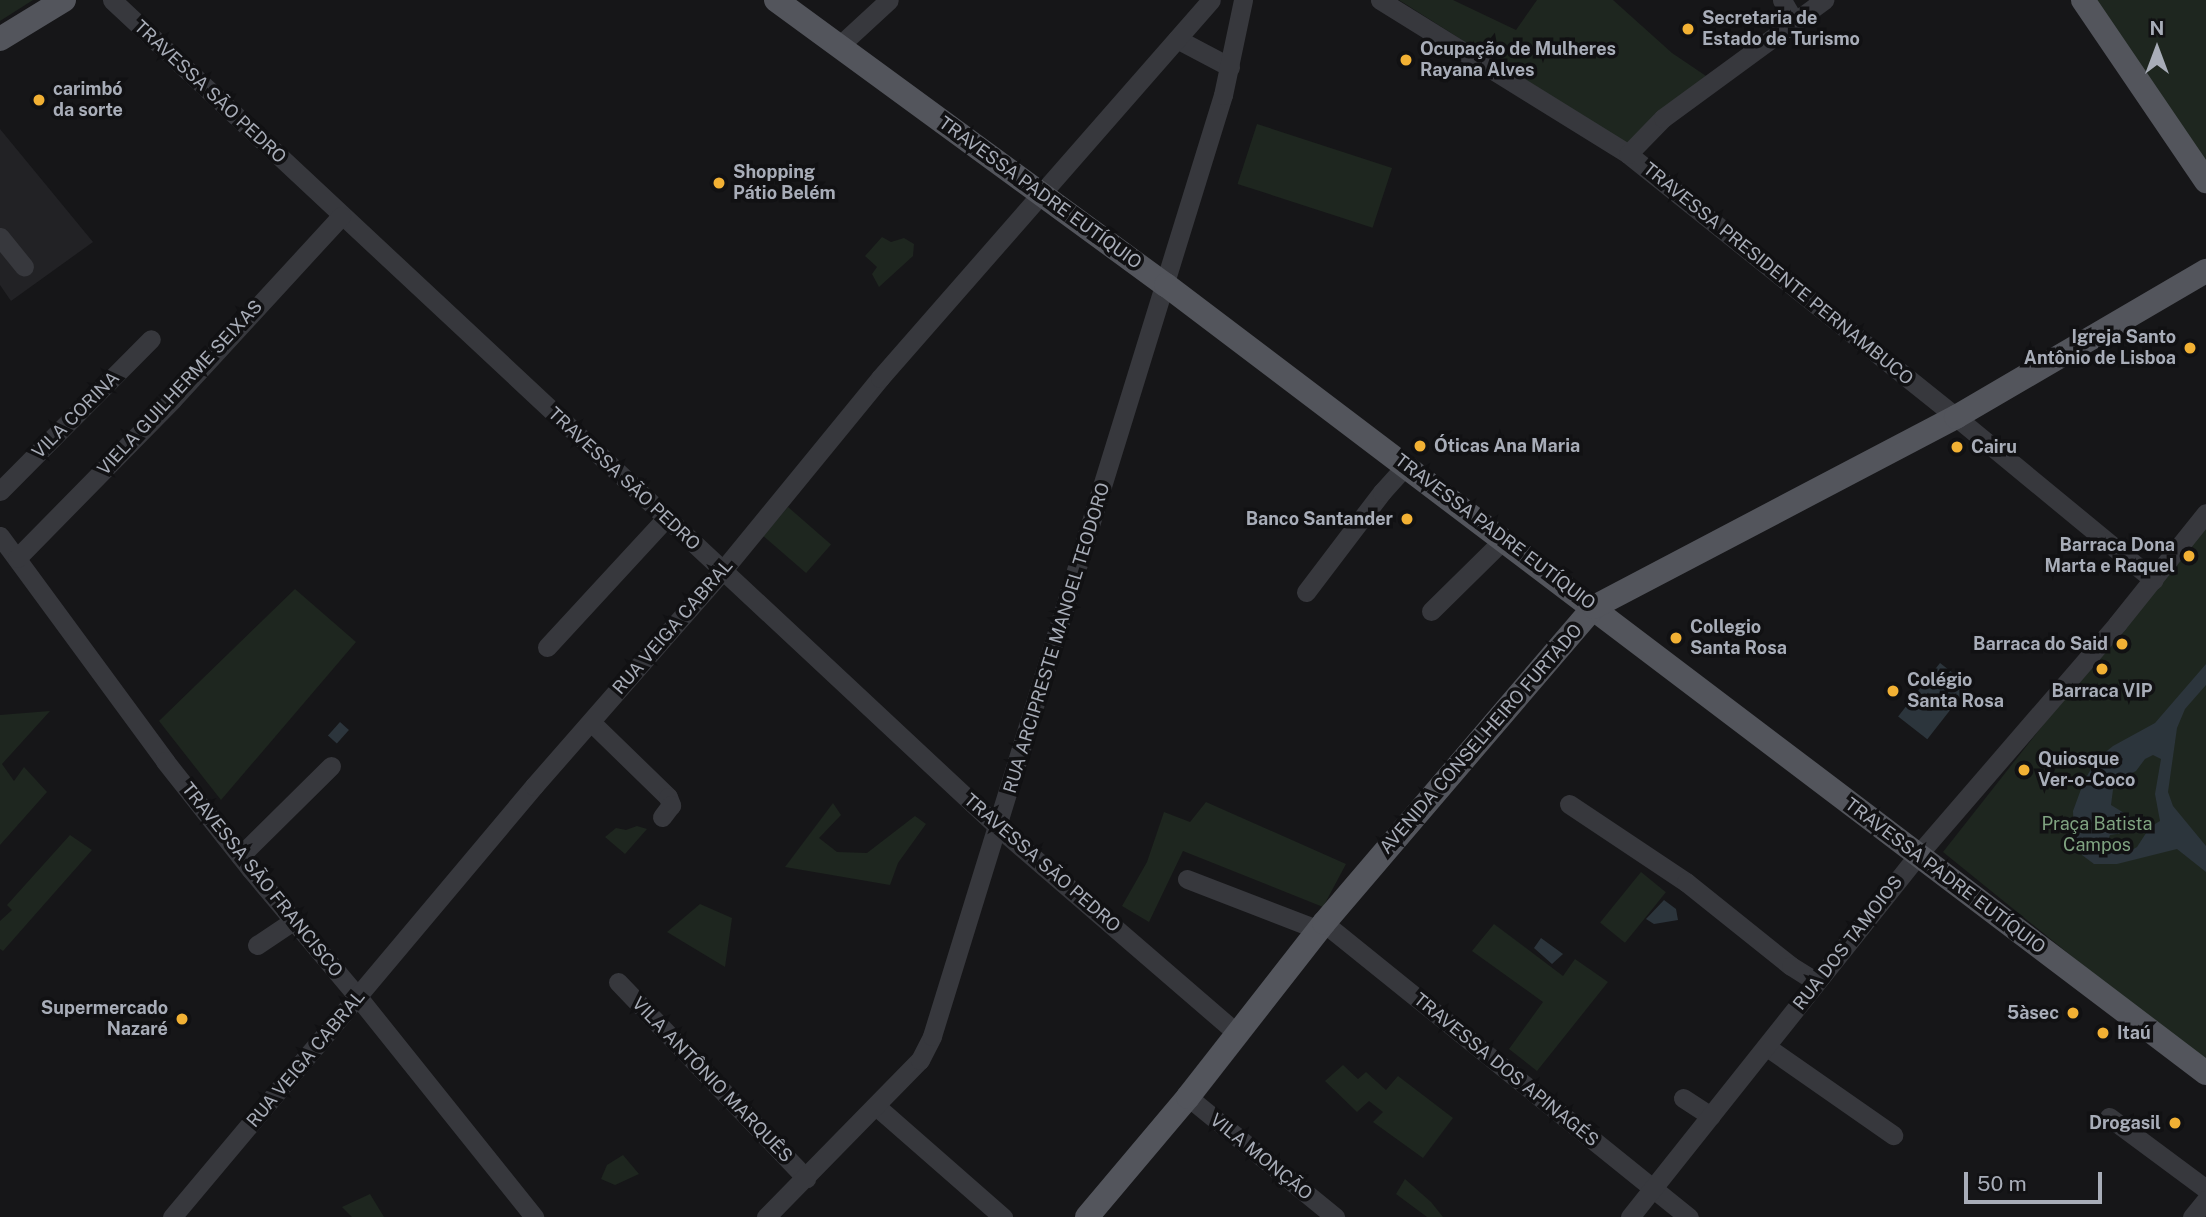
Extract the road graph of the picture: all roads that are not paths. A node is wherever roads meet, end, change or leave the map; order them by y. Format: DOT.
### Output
graph roads {
  1 [pos="64,0"];
  2 [pos="112,0"];
  3 [pos="776,0"];
  4 [pos="888,0"];
  5 [pos="1211,0"];
  6 [pos="1242,0"];
  7 [pos="1380,0"];
  8 [pos="1782,0"];
  9 [pos="1824,0"];
  10 [pos="2083,0"];
  11 [pos="1794,21"];
  12 [pos="0,39"];
  13 [pos="1177,39"];
  14 [pos="838,47"];
  15 [pos="1230,66"];
  16 [pos="1628,154"];
  17 [pos="2206,181"];
  18 [pos="1042,196"];
  19 [pos="341,216"];
  20 [pos="0,237"];
  21 [pos="24,267"];
  22 [pos="2206,271"];
  23 [pos="1166,285"];
  24 [pos="151,339"];
  25 [pos="1956,416"];
  26 [pos="1406,465"];
  27 [pos="0,491"];
  28 [pos="2206,513"];
  29 [pos="665,519"];
  30 [pos="0,536"];
  31 [pos="1504,539"];
  32 [pos="10,557"];
  33 [pos="723,570"];
  34 [pos="2154,580"];
  35 [pos="1306,592"];
  36 [pos="1594,607"];
  37 [pos="1431,611"];
  38 [pos="547,647"];
  39 [pos="591,722"];
  40 [pos="331,766"];
  41 [pos="1569,804"];
  42 [pos="662,817"];
  43 [pos="998,827"];
  44 [pos="240,856"];
  45 [pos="1916,857"];
  46 [pos="1186,879"];
  47 [pos="293,920"];
  48 [pos="1321,926"];
  49 [pos="257,944"];
  50 [pos="1815,981"];
  51 [pos="618,982"];
  52 [pos="358,997"];
  53 [pos="1238,1034"];
  54 [pos="1767,1047"];
  55 [pos="2206,1073"];
  56 [pos="1188,1097"];
  57 [pos="1683,1098"];
  58 [pos="876,1106"];
  59 [pos="1712,1116"];
  60 [pos="2109,1117"];
  61 [pos="1893,1135"];
  62 [pos="806,1178"];
  63 [pos="1653,1189"];
  64 [pos="2206,1189"];
  65 [pos="2206,1200"];
  66 [pos="172,1217"];
  67 [pos="534,1217"];
  68 [pos="766,1217"];
  69 [pos="1003,1217"];
  70 [pos="1087,1217"];
  71 [pos="1335,1217"];
  72 [pos="1630,1217"];
  73 [pos="1689,1217"];
  74 [pos="2193,1217"];
  1 -- 12 [label="main road"];
  2 -- 19 [label="street, TRAVESSA SÃO PEDRO"];
  3 -- 14 [label="main road, TRAVESSA PADRE EUTÍQUIO"];
  4 -- 14 [label="street"];
  5 -- 13 [label="street, RUA VEIGA CABRAL"];
  6 -- 15 [label="street, RUA ARCIPRESTE MANOEL TEODORO"];
  7 -- 16 [label="street, TRAVESSA PRESIDENTE PERNAMBUCO"];
  8 -- 11 [label="street"];
  9 -- 11 [label="street"];
  10 -- 17 [label="main road"];
  11 -- 16 [label="street"];
  13 -- 15 [label="street"];
  13 -- 18 [label="street, RUA VEIGA CABRAL"];
  14 -- 18 [label="main road, TRAVESSA PADRE EUTÍQUIO"];
  15 -- 23 [label="street, RUA ARCIPRESTE MANOEL TEODORO"];
  16 -- 25 [label="street, TRAVESSA PRESIDENTE PERNAMBUCO"];
  18 -- 23 [label="main road, TRAVESSA PADRE EUTÍQUIO"];
  18 -- 33 [label="street, RUA VEIGA CABRAL"];
  19 -- 29 [label="street, TRAVESSA SÃO PEDRO"];
  19 -- 32 [label="street, VIELA GUILHERME SEIXAS"];
  20 -- 21 [label="street"];
  22 -- 25 [label="main road, AVENIDA CONSELHEIRO FURTADO"];
  23 -- 26 [label="main road, TRAVESSA PADRE EUTÍQUIO"];
  23 -- 43 [label="street, RUA ARCIPRESTE MANOEL TEODORO"];
  24 -- 27 [label="street, VILA CORINA"];
  25 -- 34 [label="street, TRAVESSA PRESIDENTE PERNAMBUCO"];
  25 -- 36 [label="main road, AVENIDA CONSELHEIRO FURTADO"];
  26 -- 31 [label="main road, TRAVESSA PADRE EUTÍQUIO"];
  26 -- 35 [label="street"];
  28 -- 34 [label="street, RUA DOS TAMOIOS"];
  29 -- 33 [label="street, TRAVESSA SÃO PEDRO"];
  29 -- 38 [label="street"];
  30 -- 32 [label="street, TRAVESSA SÃO FRANCISCO"];
  31 -- 36 [label="main road, TRAVESSA PADRE EUTÍQUIO"];
  31 -- 37 [label="street"];
  32 -- 44 [label="street, TRAVESSA SÃO FRANCISCO"];
  33 -- 39 [label="street, RUA VEIGA CABRAL"];
  33 -- 43 [label="street, TRAVESSA SÃO PEDRO"];
  34 -- 45 [label="street, RUA DOS TAMOIOS"];
  36 -- 45 [label="main road, TRAVESSA PADRE EUTÍQUIO"];
  36 -- 48 [label="main road, AVENIDA CONSELHEIRO FURTADO"];
  39 -- 42 [label="street"];
  39 -- 52 [label="street, RUA VEIGA CABRAL"];
  40 -- 44 [label="street"];
  41 -- 50 [label="street"];
  43 -- 53 [label="street, TRAVESSA SÃO PEDRO"];
  43 -- 58 [label="street, RUA ARCIPRESTE MANOEL TEODORO"];
  44 -- 47 [label="street, TRAVESSA SÃO FRANCISCO"];
  45 -- 50 [label="street, RUA DOS TAMOIOS"];
  45 -- 55 [label="main road, TRAVESSA PADRE EUTÍQUIO"];
  46 -- 48 [label="street, TRAVESSA DOS APINAGÉS"];
  47 -- 49 [label="street"];
  47 -- 52 [label="street, TRAVESSA SÃO FRANCISCO"];
  48 -- 53 [label="main road, AVENIDA CONSELHEIRO FURTADO"];
  48 -- 63 [label="street, TRAVESSA DOS APINAGÉS"];
  50 -- 54 [label="street, RUA DOS TAMOIOS"];
  51 -- 62 [label="street, VILA ANTÔNIO MARQUÊS"];
  52 -- 66 [label="street, RUA VEIGA CABRAL"];
  52 -- 67 [label="street, TRAVESSA SÃO FRANCISCO"];
  53 -- 56 [label="main road, AVENIDA CONSELHEIRO FURTADO"];
  54 -- 59 [label="street, RUA DOS TAMOIOS"];
  54 -- 61 [label="street"];
  56 -- 70 [label="main road, AVENIDA CONSELHEIRO FURTADO"];
  56 -- 71 [label="street, VILA MONÇÃO"];
  57 -- 59 [label="street"];
  58 -- 62 [label="street, RUA ARCIPRESTE MANOEL TEODORO"];
  58 -- 69 [label="street"];
  59 -- 63 [label="street, RUA DOS TAMOIOS"];
  60 -- 64 [label="street"];
  62 -- 68 [label="street, RUA ARCIPRESTE MANOEL TEODORO"];
  63 -- 72 [label="street, RUA DOS TAMOIOS"];
  63 -- 73 [label="street, TRAVESSA DOS APINAGÉS"];
  65 -- 74 [label="street"];
}
